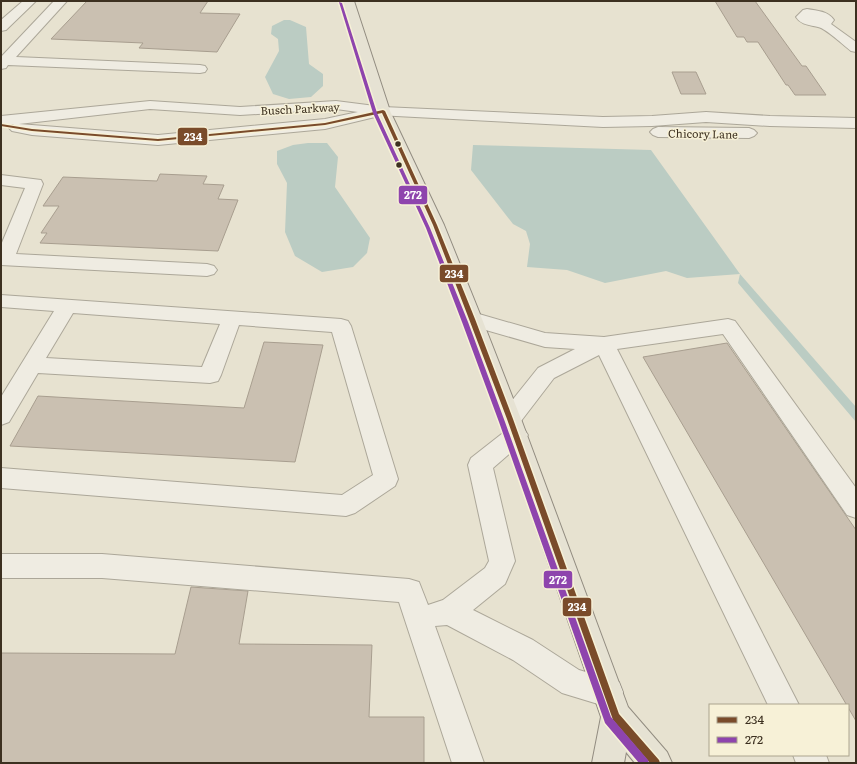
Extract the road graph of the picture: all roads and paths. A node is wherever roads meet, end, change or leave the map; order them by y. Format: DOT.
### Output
graph roads {
  1 [pos="30,1"];
  2 [pos="61,1"];
  3 [pos="348,1"];
  4 [pos="822,23"];
  5 [pos="1,27"];
  6 [pos="9,39"];
  7 [pos="25,40"];
  8 [pos="856,48"];
  9 [pos="3,63"];
  10 [pos="200,69"];
  11 [pos="383,111"];
  12 [pos="552,118"];
  13 [pos="679,118"];
  14 [pos="1,121"];
  15 [pos="856,123"];
  16 [pos="1,125"];
  17 [pos="20,128"];
  18 [pos="1,132"];
  19 [pos="685,133"];
  20 [pos="856,134"];
  21 [pos="1,180"];
  22 [pos="2,259"];
  23 [pos="207,270"];
  24 [pos="2,302"];
  25 [pos="67,306"];
  26 [pos="232,318"];
  27 [pos="472,319"];
  28 [pos="604,344"];
  29 [pos="32,365"];
  30 [pos="1,416"];
  31 [pos="513,427"];
  32 [pos="1,478"];
  33 [pos="856,508"];
  34 [pos="1,566"];
  35 [pos="449,612"];
  36 [pos="418,615"];
  37 [pos="784,704"];
  38 [pos="612,705"];
  39 [pos="468,763"];
  40 [pos="608,763"];
  41 [pos="656,763"];
  1 -- 5 [label="street"];
  2 -- 7 [label="street"];
  3 -- 11 [label="main road"];
  4 -- 8 [label="street"];
  6 -- 7 [label="street"];
  7 -- 9 [label="street"];
  9 -- 10 [label="street"];
  11 -- 12 [label="street, Chicory Lane"];
  11 -- 14 [label="street, Busch Parkway"];
  11 -- 17 [label="street, Busch Parkway"];
  11 -- 27 [label="main road"];
  12 -- 13 [label="street, Chicory Lane"];
  12 -- 19 [label="street, Chicory Lane"];
  13 -- 15 [label="street, Chicory Lane"];
  13 -- 19 [label="street"];
  16 -- 17 [label="street, Busch Parkway"];
  17 -- 18 [label="street"];
  19 -- 20 [label="street, Chicory Lane"];
  21 -- 22 [label="street"];
  22 -- 23 [label="street"];
  24 -- 25 [label="street"];
  25 -- 26 [label="street"];
  25 -- 29 [label="street"];
  26 -- 29 [label="street"];
  26 -- 32 [label="street"];
  27 -- 28 [label="street"];
  27 -- 31 [label="main road"];
  28 -- 31 [label="street"];
  28 -- 33 [label="street"];
  28 -- 37 [label="street"];
  29 -- 30 [label="street"];
  31 -- 35 [label="street"];
  31 -- 38 [label="main road"];
  34 -- 36 [label="street"];
  35 -- 36 [label="street"];
  35 -- 38 [label="street"];
  36 -- 39 [label="street"];
  38 -- 40 [label="main road"];
  38 -- 41 [label="main road"];
}
